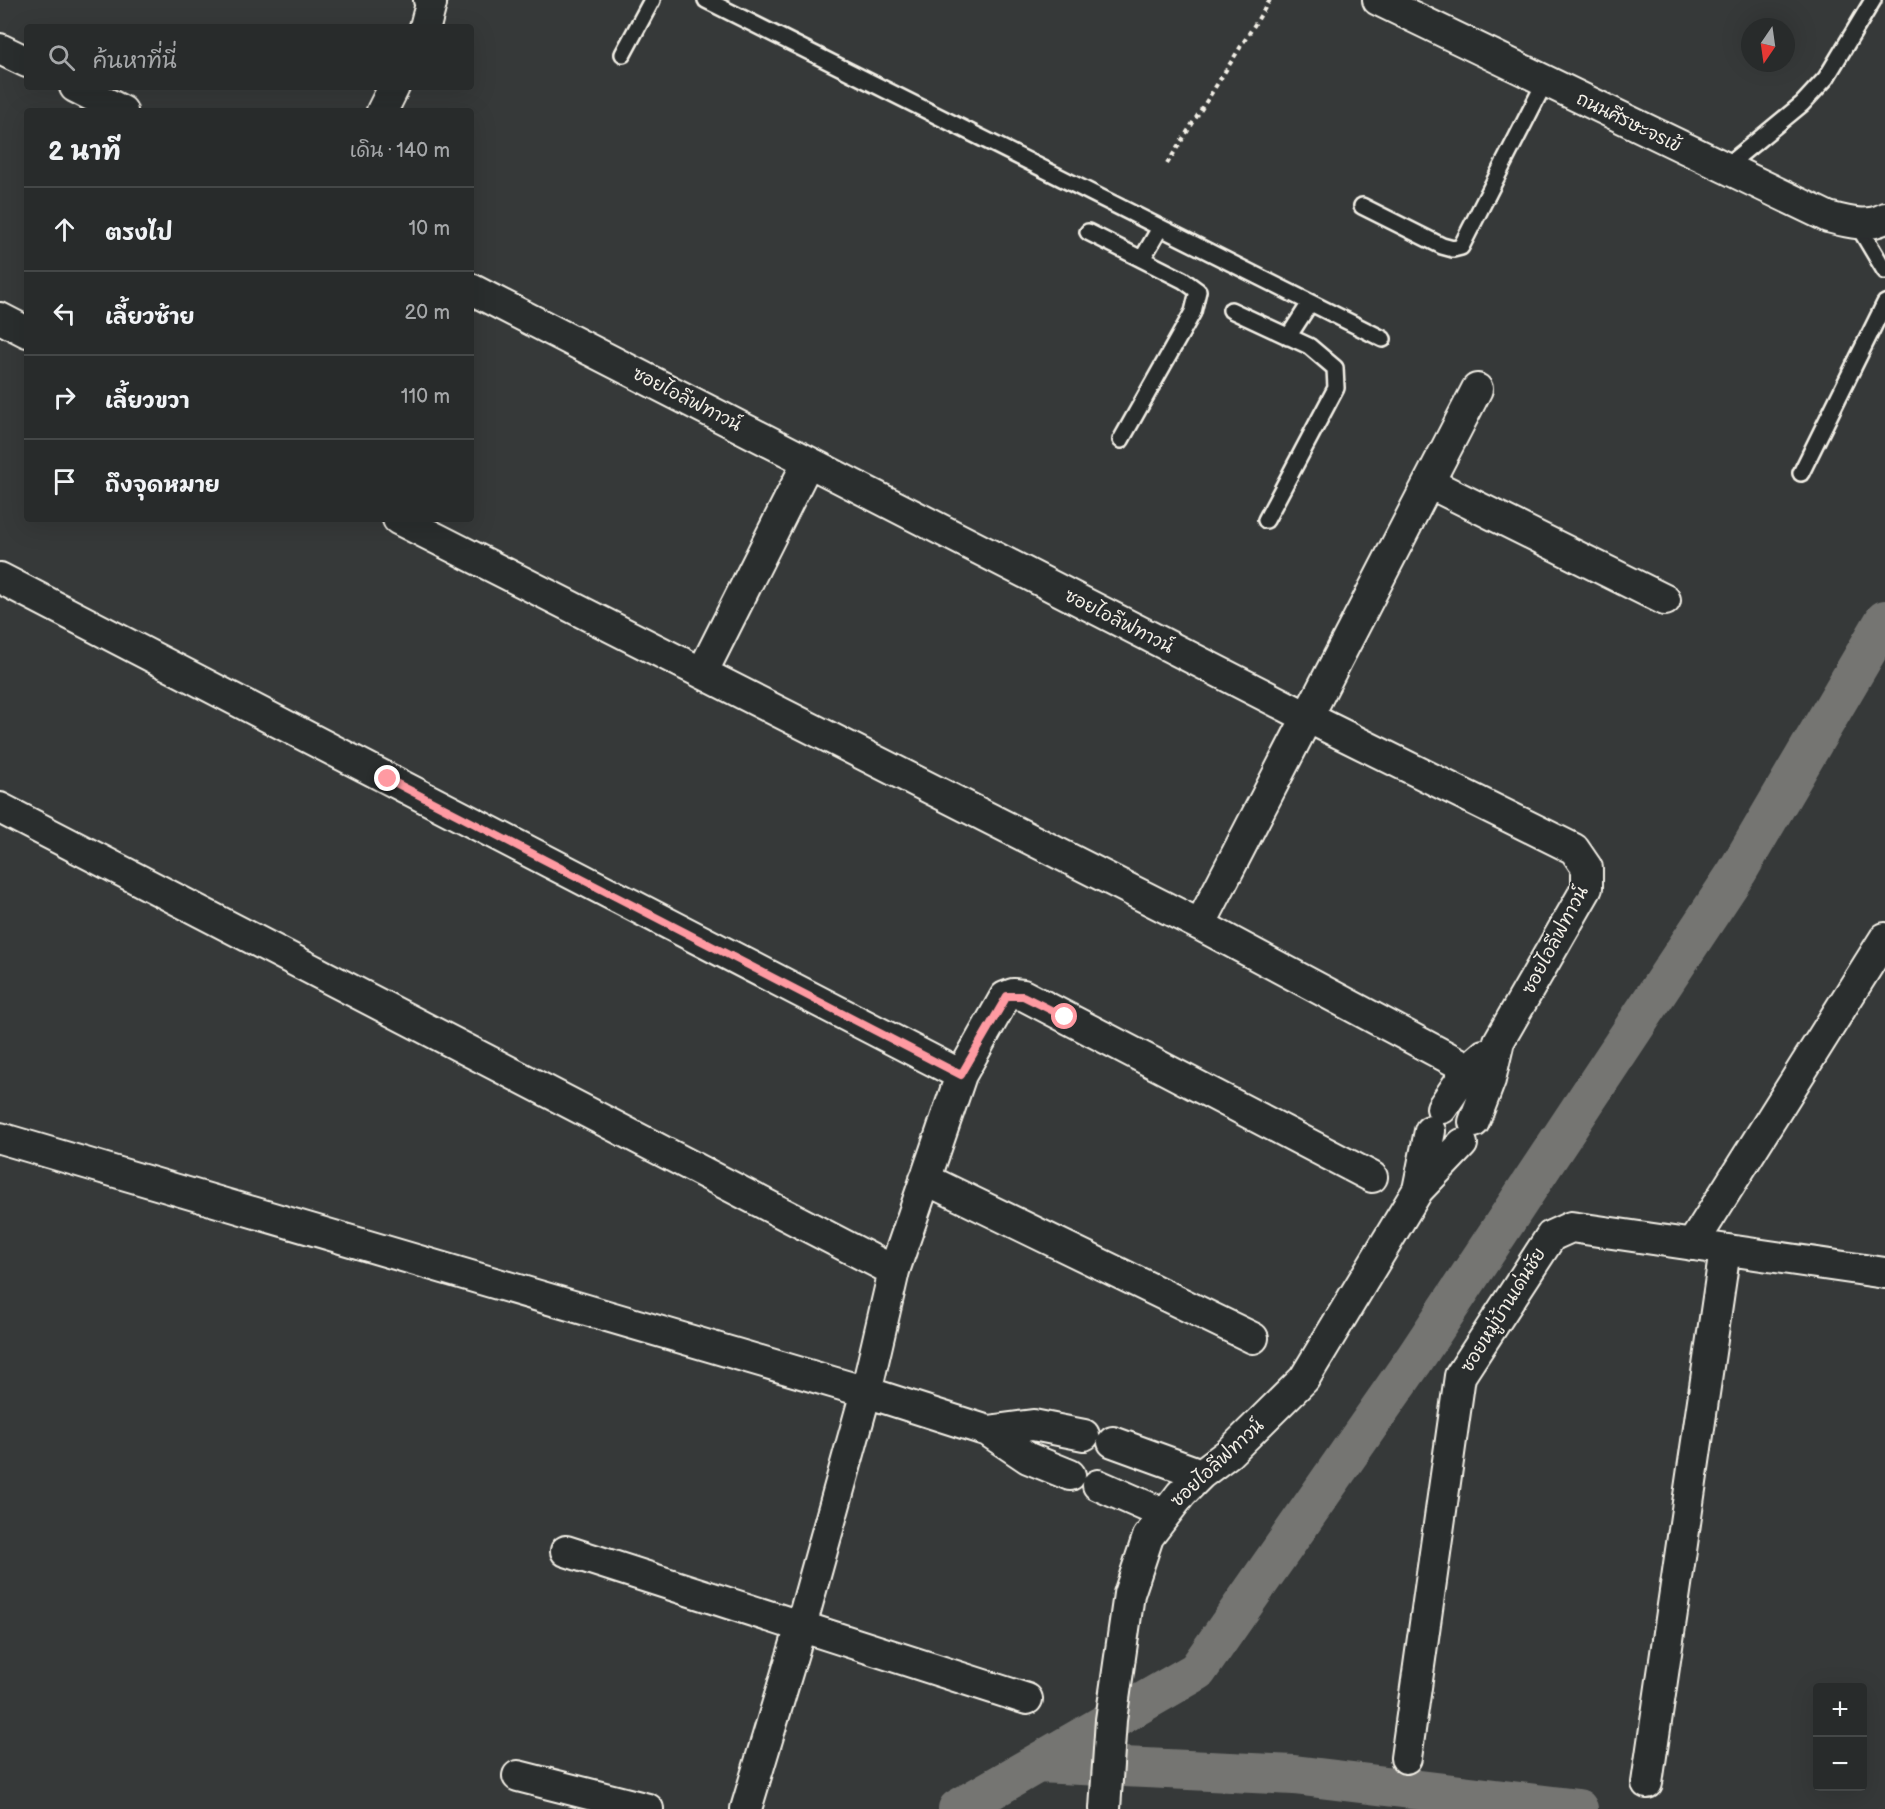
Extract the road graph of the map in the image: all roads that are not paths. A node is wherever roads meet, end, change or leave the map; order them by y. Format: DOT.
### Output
graph roads {
  1 [pos="429,0"];
  2 [pos="652,0"];
  3 [pos="706,0"];
  4 [pos="1378,0"];
  5 [pos="1873,0"];
  6 [pos="425,24"];
  7 [pos="0,49"];
  8 [pos="623,54"];
  9 [pos="24,61"];
  10 [pos="1545,81"];
  11 [pos="81,90"];
  12 [pos="392,90"];
  13 [pos="117,108"];
  14 [pos="384,108"];
  15 [pos="1724,168"];
  16 [pos="1362,207"];
  17 [pos="1871,221"];
  18 [pos="1160,228"];
  19 [pos="1088,232"];
  20 [pos="1142,259"];
  21 [pos="1885,271"];
  22 [pos="474,291"];
  23 [pos="1310,303"];
  24 [pos="1885,303"];
  25 [pos="1232,310"];
  26 [pos="0,318"];
  27 [pos="24,330"];
  28 [pos="1288,336"];
  29 [pos="1383,339"];
  30 [pos="1477,389"];
  31 [pos="1121,440"];
  32 [pos="808,462"];
  33 [pos="1801,473"];
  34 [pos="1428,483"];
  35 [pos="1266,520"];
  36 [pos="404,522"];
  37 [pos="0,578"];
  38 [pos="1665,600"];
  39 [pos="702,673"];
  40 [pos="1309,718"];
  41 [pos="0,808"];
  42 [pos="1200,925"];
  43 [pos="1885,938"];
  44 [pos="1480,1074"];
  45 [pos="961,1075"];
  46 [pos="0,1138"];
  47 [pos="1372,1177"];
  48 [pos="925,1179"];
  49 [pos="1418,1190"];
  50 [pos="1692,1245"];
  51 [pos="1725,1250"];
  52 [pos="894,1271"];
  53 [pos="1885,1274"];
  54 [pos="1253,1338"];
  55 [pos="866,1392"];
  56 [pos="988,1431"];
  57 [pos="1084,1435"];
  58 [pos="1113,1442"];
  59 [pos="1201,1474"];
  60 [pos="1070,1475"];
  61 [pos="1098,1485"];
  62 [pos="1164,1514"];
  63 [pos="566,1551"];
  64 [pos="801,1626"];
  65 [pos="1028,1699"];
  66 [pos="1406,1758"];
  67 [pos="518,1776"];
  68 [pos="1647,1783"];
  69 [pos="648,1809"];
  70 [pos="746,1809"];
  71 [pos="1106,1809"];
  1 -- 6 [label="street"];
  2 -- 8 [label="lane"];
  3 -- 18 [label="lane"];
  4 -- 10 [label="street, ถนนศีรษะจรเข้"];
  5 -- 15 [label="lane"];
  7 -- 9 [label="street"];
  10 -- 15 [label="street, ถนนศีรษะจรเข้"];
  10 -- 16 [label="lane"];
  11 -- 13 [label="street"];
  12 -- 14 [label="street"];
  15 -- 17 [label="street, ถนนศีรษะจรเข้"];
  17 -- 21 [label="lane"];
  18 -- 20 [label="lane"];
  18 -- 23 [label="lane"];
  19 -- 20 [label="lane"];
  20 -- 31 [label="lane"];
  22 -- 32 [label="street, ซอยไอลีฟทาวน์"];
  23 -- 28 [label="lane"];
  23 -- 29 [label="lane"];
  24 -- 33 [label="lane"];
  25 -- 28 [label="lane"];
  26 -- 27 [label="street"];
  28 -- 35 [label="lane"];
  30 -- 34 [label="street"];
  32 -- 39 [label="street"];
  32 -- 40 [label="street, ซอยไอลีฟทาวน์"];
  34 -- 38 [label="street"];
  34 -- 40 [label="street"];
  36 -- 39 [label="street"];
  37 -- 45 [label="street"];
  39 -- 42 [label="street"];
  40 -- 42 [label="street"];
  40 -- 44 [label="street, ซอยไอลีฟทาวน์"];
  41 -- 52 [label="street"];
  42 -- 44 [label="street"];
  43 -- 50 [label="street"];
  44 -- 49 [label="street, ซอยไอลีฟทาวน์"];
  44 -- 49 [label="street, ซอยไอลีฟทาวน์"];
  45 -- 47 [label="street"];
  45 -- 48 [label="street"];
  46 -- 55 [label="street"];
  48 -- 52 [label="street"];
  48 -- 54 [label="street"];
  49 -- 59 [label="street, ซอยไอลีฟทาวน์"];
  50 -- 51 [label="street, ซอยหมู่บ้านเด่นชัย"];
  50 -- 66 [label="street, ซอยหมู่บ้านเด่นชัย"];
  51 -- 53 [label="street, ซอยหมู่บ้านเด่นชัย"];
  51 -- 68 [label="street"];
  52 -- 55 [label="street"];
  55 -- 56 [label="street"];
  55 -- 64 [label="street"];
  56 -- 57 [label="street"];
  56 -- 60 [label="street"];
  58 -- 59 [label="street"];
  59 -- 62 [label="street, ซอยไอลีฟทาวน์"];
  61 -- 62 [label="street"];
  62 -- 71 [label="street, ซอยไอลีฟทาวน์"];
  63 -- 64 [label="street"];
  64 -- 65 [label="street"];
  64 -- 70 [label="street"];
  67 -- 69 [label="street"];
}
